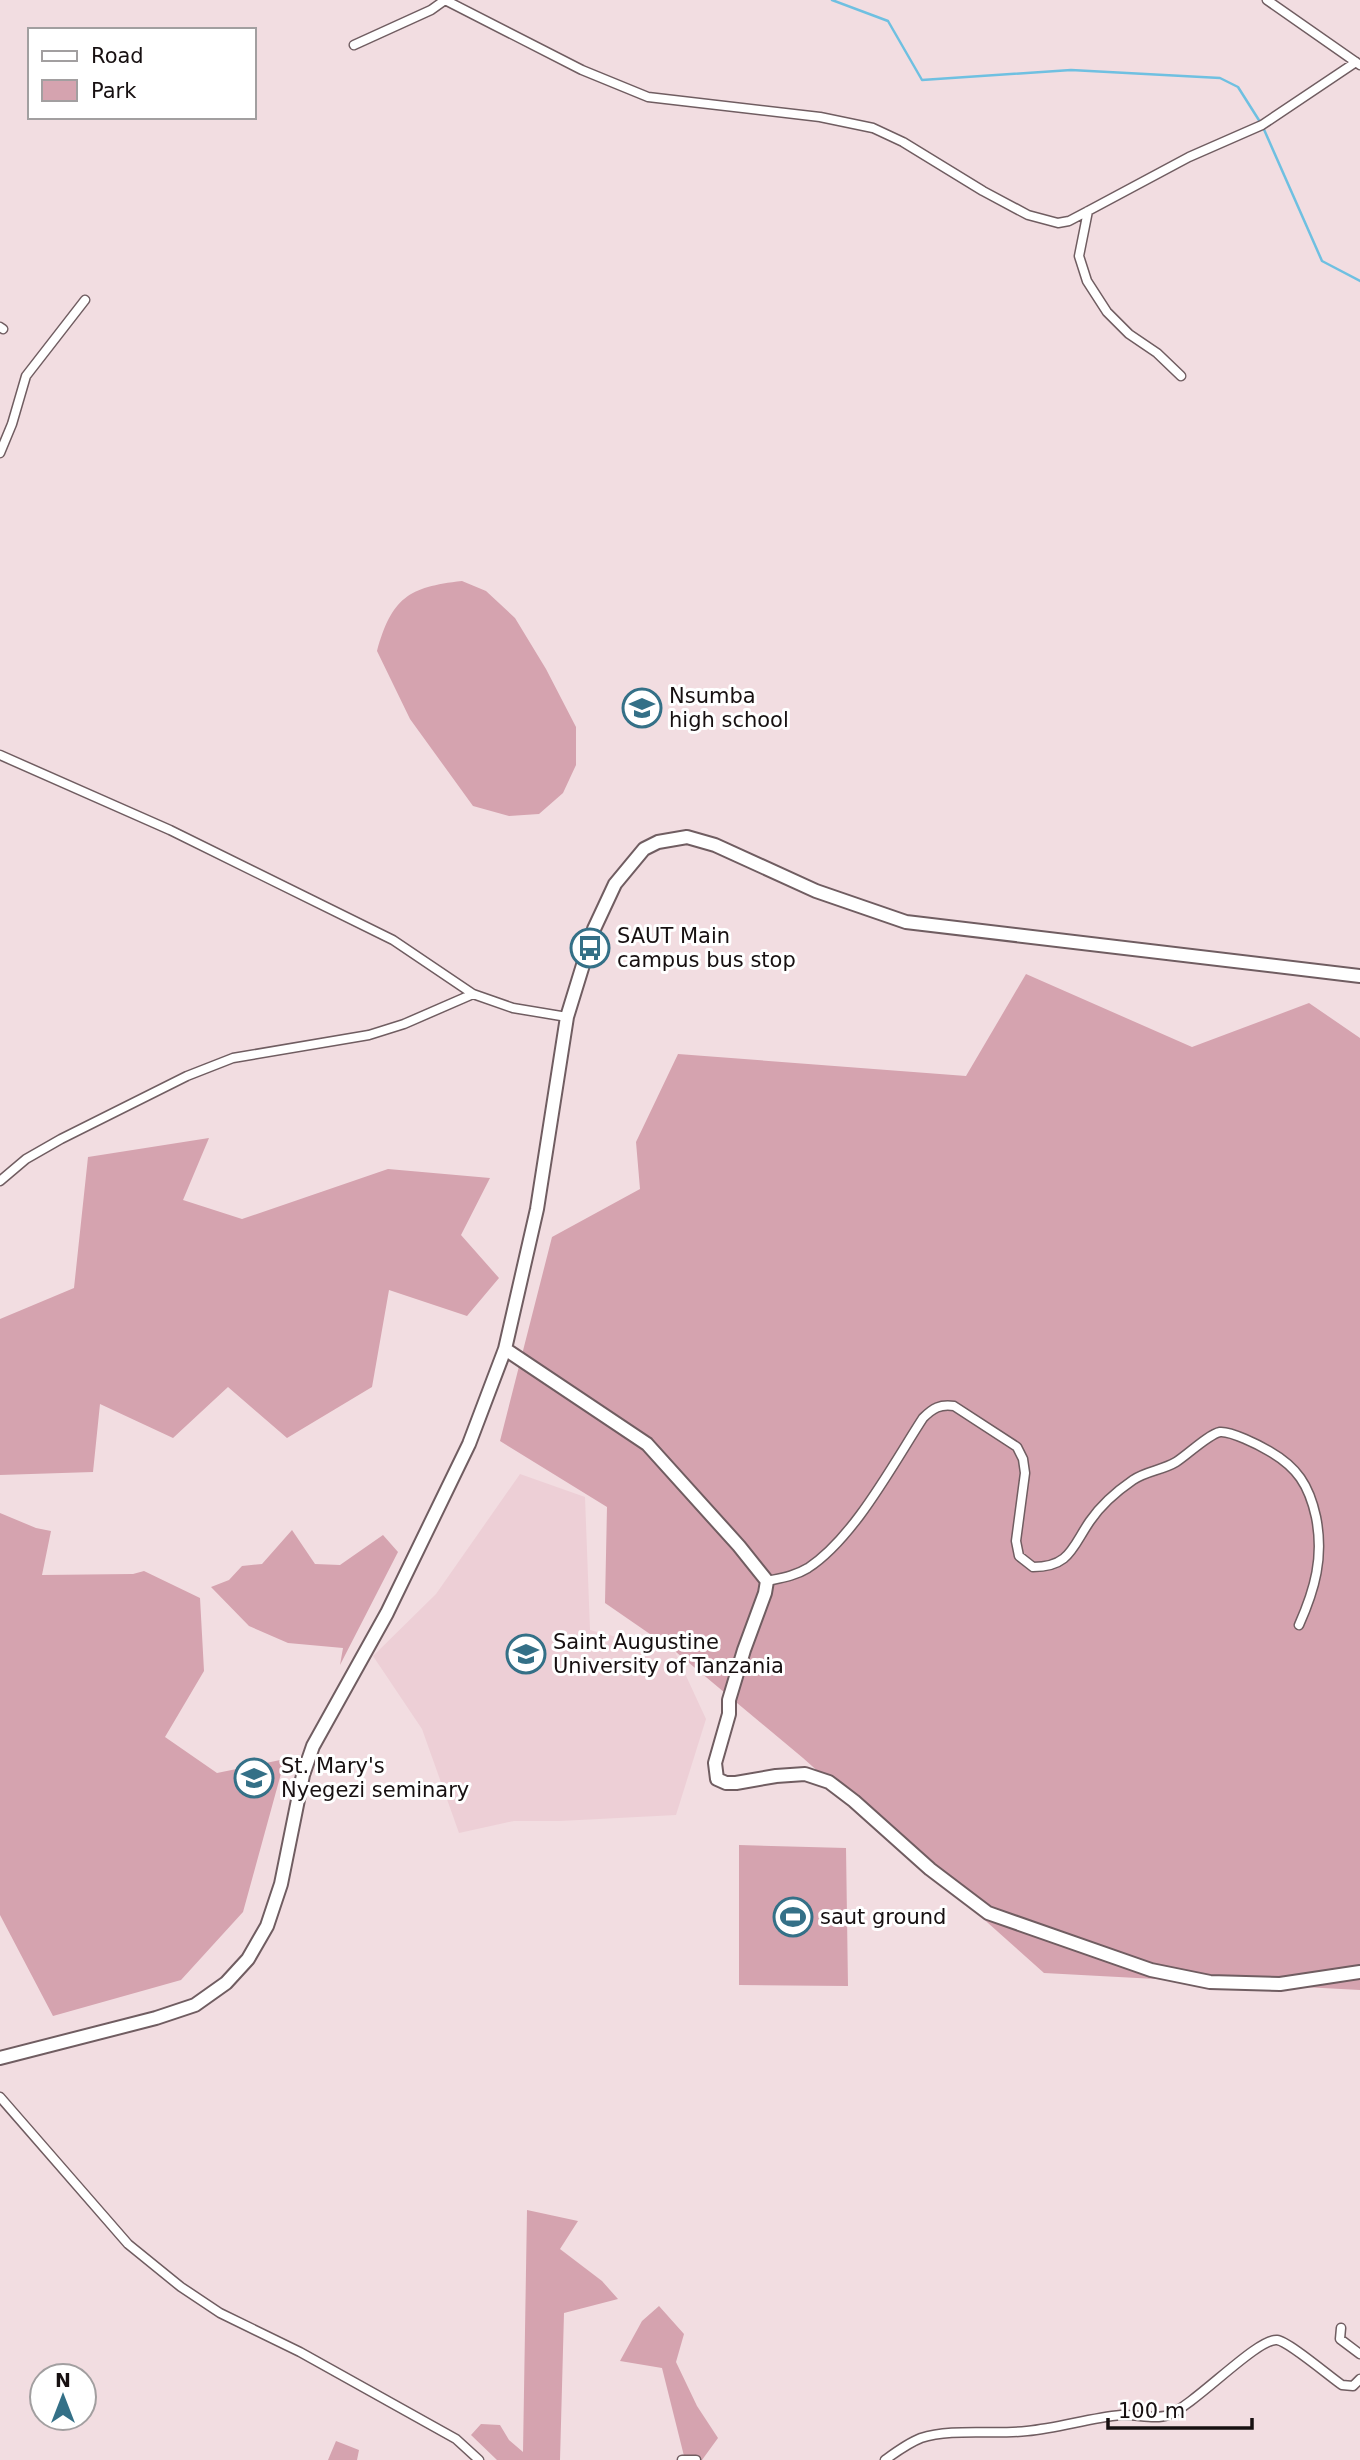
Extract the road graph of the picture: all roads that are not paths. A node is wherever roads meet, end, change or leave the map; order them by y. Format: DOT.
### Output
graph roads {
  1 [pos="445,0"];
  2 [pos="1266,0"];
  3 [pos="354,45"];
  4 [pos="1358,63"];
  5 [pos="1088,211"];
  6 [pos="85,300"];
  7 [pos="1181,376"];
  8 [pos="0,453"];
  9 [pos="0,755"];
  10 [pos="1360,976"];
  11 [pos="472,995"];
  12 [pos="567,1017"];
  13 [pos="0,1181"];
  14 [pos="505,1349"];
  15 [pos="767,1581"];
  16 [pos="1299,1625"];
  17 [pos="1360,1972"];
  18 [pos="0,2058"];
  19 [pos="0,2097"];
  20 [pos="1341,2328"];
  21 [pos="1360,2354"];
  22 [pos="1360,2379"];
  23 [pos="479,2460"];
  24 [pos="682,2460"];
  25 [pos="696,2460"];
  26 [pos="885,2460"];
  1 -- 3 [label="street"];
  1 -- 5 [label="street"];
  2 -- 4 [label="street"];
  4 -- 5 [label="street"];
  5 -- 7 [label="street"];
  6 -- 8 [label="street"];
  9 -- 11 [label="street"];
  10 -- 12 [label="main road"];
  11 -- 12 [label="street"];
  11 -- 13 [label="street"];
  12 -- 14 [label="main road"];
  14 -- 15 [label="main road"];
  14 -- 18 [label="main road"];
  15 -- 16 [label="street"];
  15 -- 17 [label="main road"];
  19 -- 23 [label="street"];
  20 -- 21 [label="street"];
  22 -- 26 [label="street"];
  24 -- 25 [label="street"];
}
